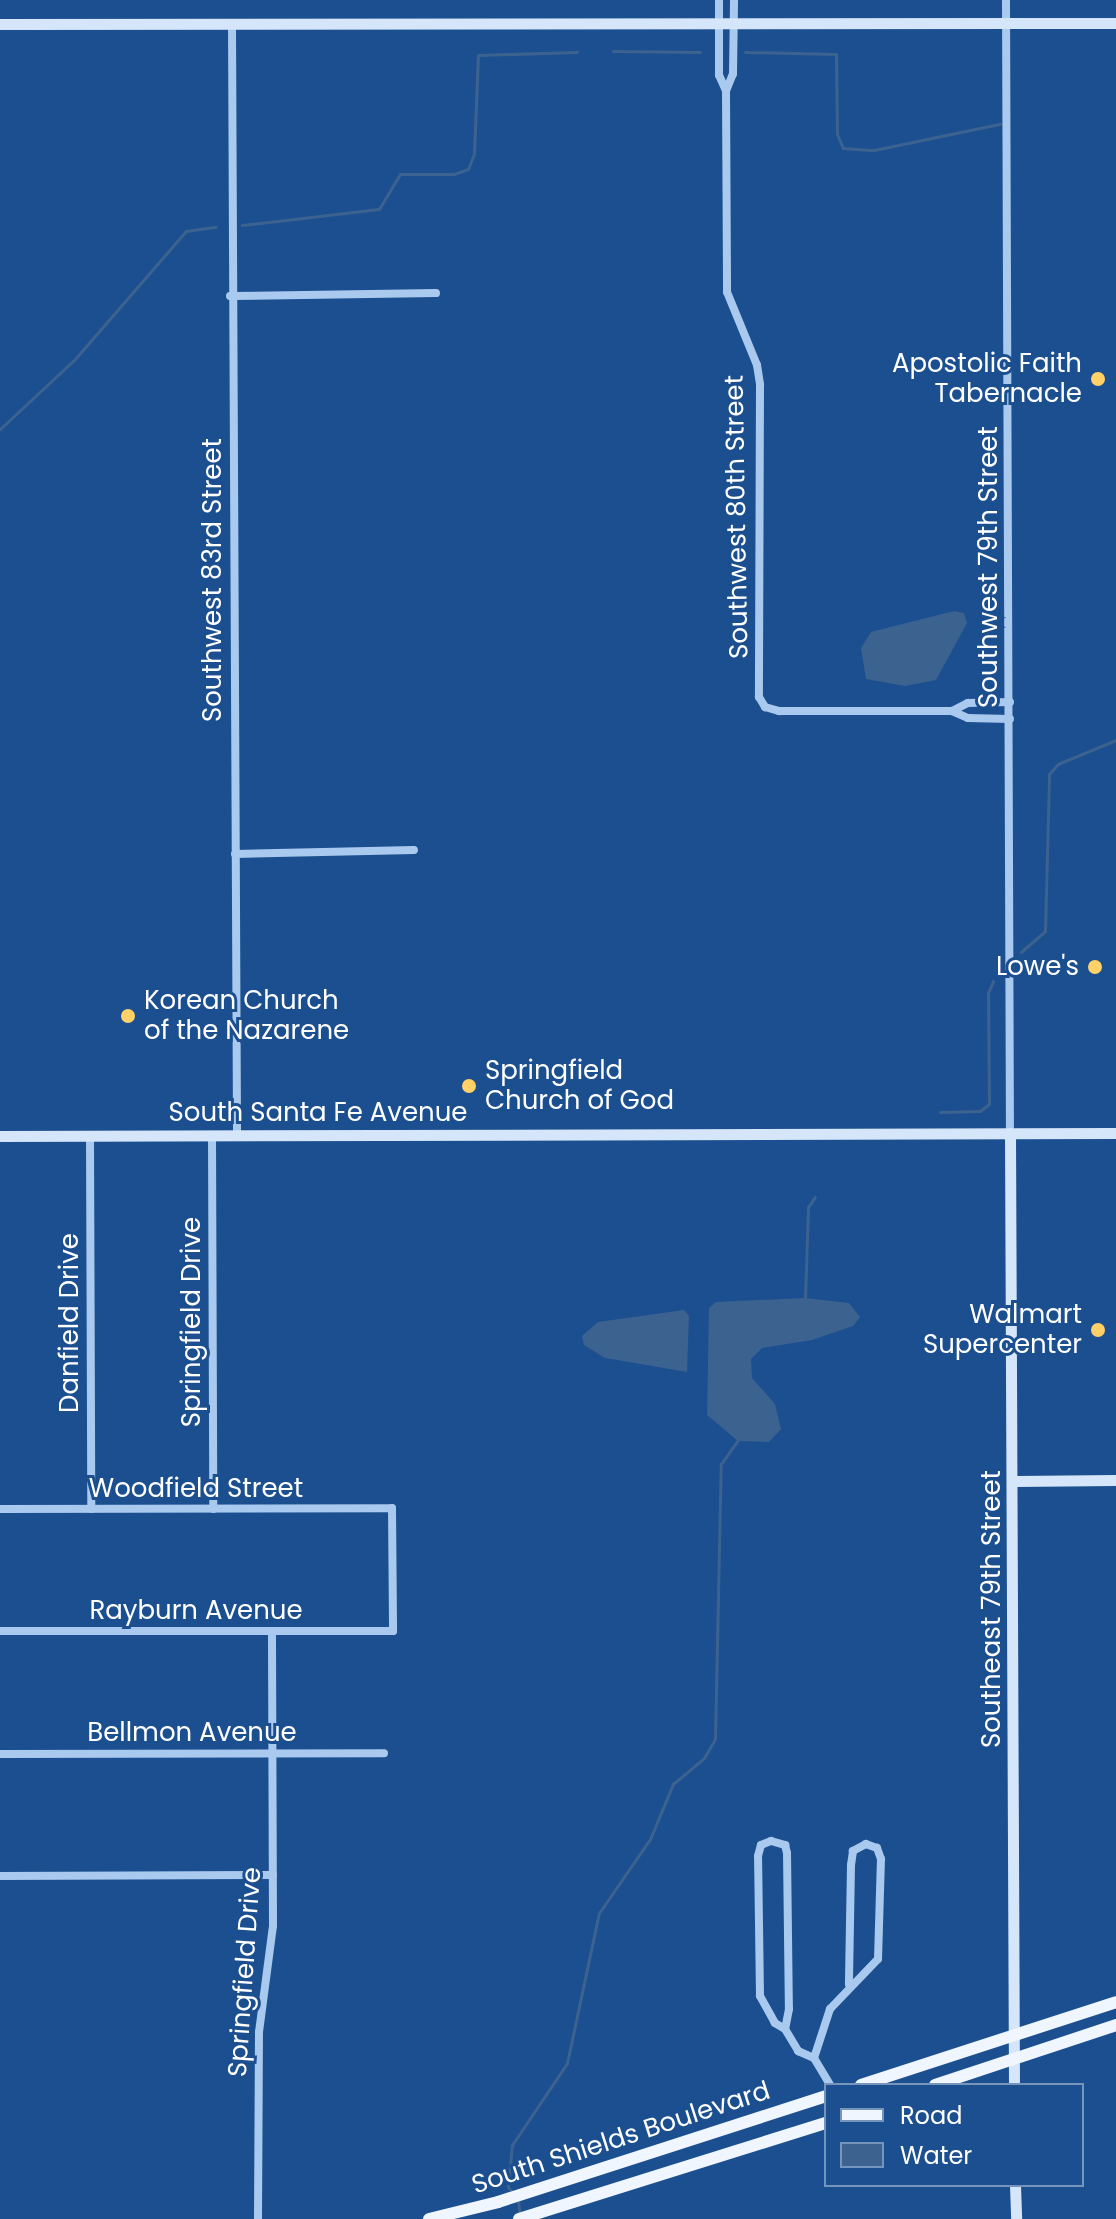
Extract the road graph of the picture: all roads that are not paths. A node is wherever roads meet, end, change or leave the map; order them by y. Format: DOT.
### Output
graph roads {
  1 [pos="719,0"];
  2 [pos="734,0"];
  3 [pos="1006,0"];
  4 [pos="1116,23"];
  5 [pos="0,24"];
  6 [pos="232,24"];
  7 [pos="719,24"];
  8 [pos="733,24"];
  9 [pos="1007,25"];
  10 [pos="726,91"];
  11 [pos="436,293"];
  12 [pos="230,296"];
  13 [pos="1010,702"];
  14 [pos="952,711"];
  15 [pos="1010,719"];
  16 [pos="414,850"];
  17 [pos="235,854"];
  18 [pos="1010,1133"];
  19 [pos="1116,1133"];
  20 [pos="212,1135"];
  21 [pos="0,1136"];
  22 [pos="90,1136"];
  23 [pos="237,1136"];
  24 [pos="1116,1480"];
  25 [pos="1013,1481"];
  26 [pos="0,1509"];
  27 [pos="91,1509"];
  28 [pos="213,1509"];
  29 [pos="0,1631"];
  30 [pos="272,1631"];
  31 [pos="393,1631"];
  32 [pos="384,1753"];
  33 [pos="0,1754"];
  34 [pos="273,1754"];
  35 [pos="273,1875"];
  36 [pos="0,1876"];
  37 [pos="849,1984"];
  38 [pos="1116,2002"];
  39 [pos="1116,2025"];
  40 [pos="785,2029"];
  41 [pos="1016,2035"];
  42 [pos="814,2058"];
  43 [pos="1015,2058"];
  44 [pos="829,2083"];
  45 [pos="867,2083"];
  46 [pos="941,2083"];
  47 [pos="1014,2083"];
  48 [pos="824,2097"];
  49 [pos="824,2124"];
  50 [pos="618,2164"];
  51 [pos="625,2184"];
  52 [pos="1015,2187"];
  53 [pos="258,2219"];
  54 [pos="429,2219"];
  55 [pos="519,2219"];
  56 [pos="1016,2219"];
  1 -- 7 [label="street, Southwest 80th Street"];
  2 -- 8 [label="street, Southwest 80th Street"];
  3 -- 9 [label="street, Southwest 79th Street"];
  4 -- 9 [label="main road"];
  5 -- 6 [label="main road"];
  6 -- 7 [label="main road"];
  6 -- 12 [label="street, Southwest 83rd Street"];
  7 -- 8 [label="main road"];
  7 -- 10 [label="street, Southwest 80th Street"];
  8 -- 9 [label="main road"];
  8 -- 10 [label="street, Southwest 80th Street"];
  9 -- 13 [label="street, Southwest 79th Street"];
  10 -- 14 [label="street, Southwest 80th Street"];
  11 -- 12 [label="street"];
  12 -- 17 [label="street, Southwest 83rd Street"];
  13 -- 14 [label="street"];
  13 -- 15 [label="street, Southwest 79th Street"];
  14 -- 15 [label="street"];
  15 -- 18 [label="street, Southwest 79th Street"];
  16 -- 17 [label="street"];
  17 -- 23 [label="street, Southwest 83rd Street"];
  18 -- 19 [label="main road, South Santa Fe Avenue"];
  18 -- 23 [label="main road, South Santa Fe Avenue"];
  18 -- 25 [label="main road, Southeast 79th Street"];
  20 -- 22 [label="main road, South Santa Fe Avenue"];
  20 -- 23 [label="main road, South Santa Fe Avenue"];
  20 -- 28 [label="street, Springfield Drive"];
  21 -- 22 [label="main road, South Santa Fe Avenue"];
  22 -- 27 [label="street, Danfield Drive"];
  24 -- 25 [label="main road"];
  25 -- 41 [label="main road, Southeast 79th Street"];
  26 -- 27 [label="street, Woodfield Street"];
  27 -- 28 [label="street, Woodfield Street"];
  28 -- 31 [label="street, Woodfield Street"];
  29 -- 30 [label="street, Rayburn Avenue"];
  30 -- 31 [label="street, Rayburn Avenue"];
  30 -- 34 [label="street, Springfield Drive"];
  32 -- 34 [label="street, Bellmon Avenue"];
  33 -- 34 [label="street, Bellmon Avenue"];
  34 -- 35 [label="street, Springfield Drive"];
  35 -- 36 [label="street"];
  35 -- 53 [label="street, Springfield Drive"];
  37 -- 37 [label="street"];
  37 -- 42 [label="street"];
  38 -- 41 [label="main road"];
  39 -- 43 [label="main road"];
  40 -- 40 [label="street"];
  40 -- 42 [label="street"];
  41 -- 43 [label="main road, Southeast 79th Street"];
  41 -- 45 [label="main road"];
  42 -- 44 [label="street"];
  43 -- 46 [label="main road"];
  43 -- 47 [label="main road, Southeast 79th Street"];
  48 -- 50 [label="main road, South Shields Boulevard"];
  49 -- 51 [label="main road, South Shields Boulevard"];
  50 -- 51 [label="main road"];
  50 -- 54 [label="main road, South Shields Boulevard"];
  51 -- 55 [label="main road, South Shields Boulevard"];
  52 -- 56 [label="main road"];
}
